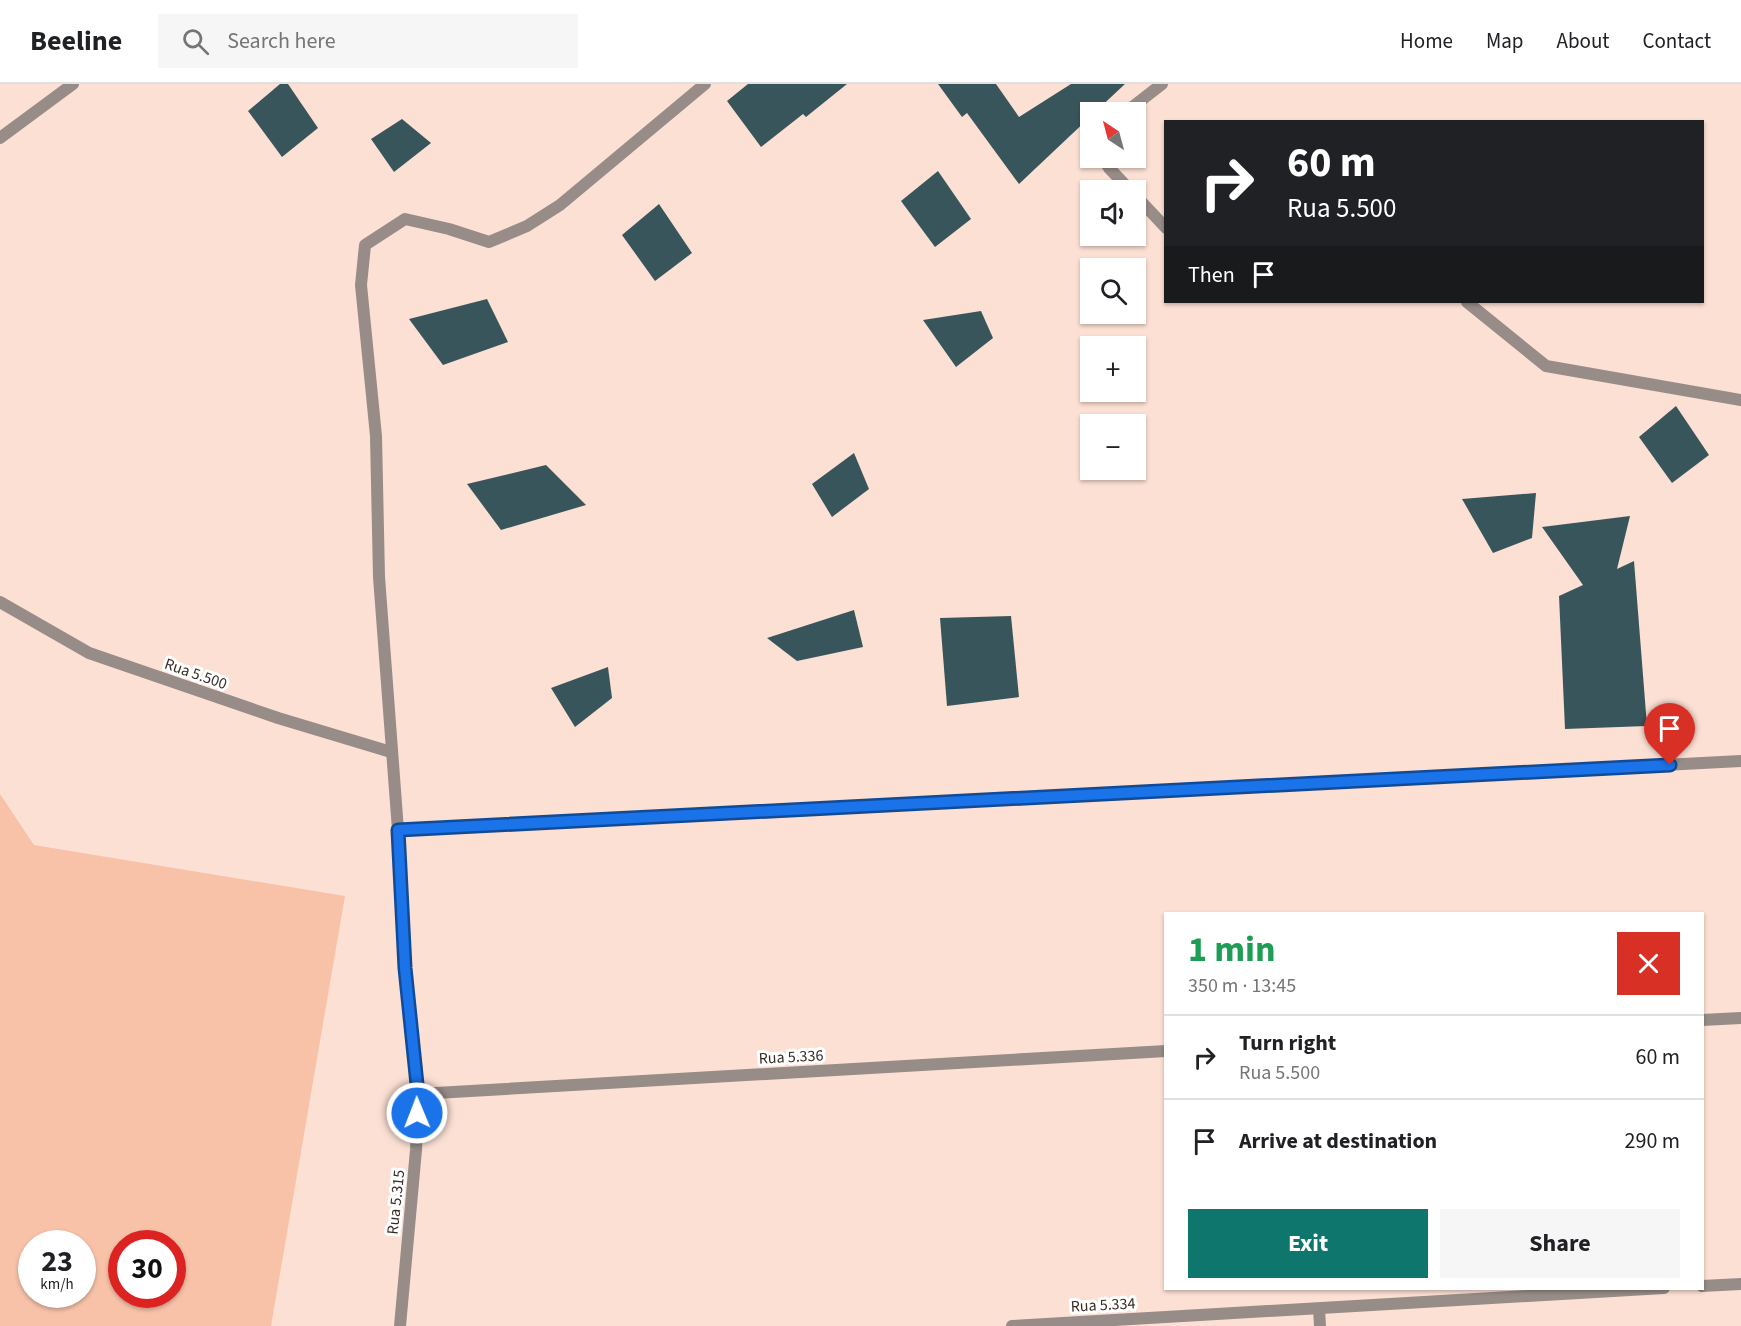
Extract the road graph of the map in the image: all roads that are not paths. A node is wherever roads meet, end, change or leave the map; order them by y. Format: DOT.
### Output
graph roads {
  1 [pos="74,84"];
  2 [pos="705,84"];
  3 [pos="1162,84"];
  4 [pos="1139,102"];
  5 [pos="0,138"];
  6 [pos="1109,168"];
  7 [pos="1120,180"];
  8 [pos="1146,207"];
  9 [pos="1164,226"];
  10 [pos="1468,303"];
  11 [pos="1741,400"];
  12 [pos="0,602"];
  13 [pos="391,752"];
  14 [pos="1741,761"];
  15 [pos="398,830"];
  16 [pos="1741,1018"];
  17 [pos="1704,1020"];
  18 [pos="1164,1051"];
  19 [pos="418,1094"];
  20 [pos="1741,1284"];
  21 [pos="1704,1286"];
  22 [pos="1631,1290"];
  23 [pos="1319,1309"];
  24 [pos="400,1326"];
  25 [pos="1012,1326"];
  26 [pos="1320,1326"];
  1 -- 5 [label="street"];
  2 -- 13 [label="street, Rua 5.315"];
  3 -- 4 [label="street"];
  6 -- 7 [label="street"];
  8 -- 9 [label="street"];
  10 -- 11 [label="street"];
  12 -- 13 [label="street, Rua 5.500"];
  13 -- 15 [label="street, Rua 5.315"];
  14 -- 15 [label="street"];
  15 -- 19 [label="street, Rua 5.315"];
  16 -- 17 [label="street"];
  18 -- 19 [label="street, Rua 5.336"];
  19 -- 24 [label="street, Rua 5.315"];
  20 -- 21 [label="street"];
  22 -- 23 [label="street, Rua 5.334"];
  23 -- 25 [label="street, Rua 5.334"];
  23 -- 26 [label="street"];
}
